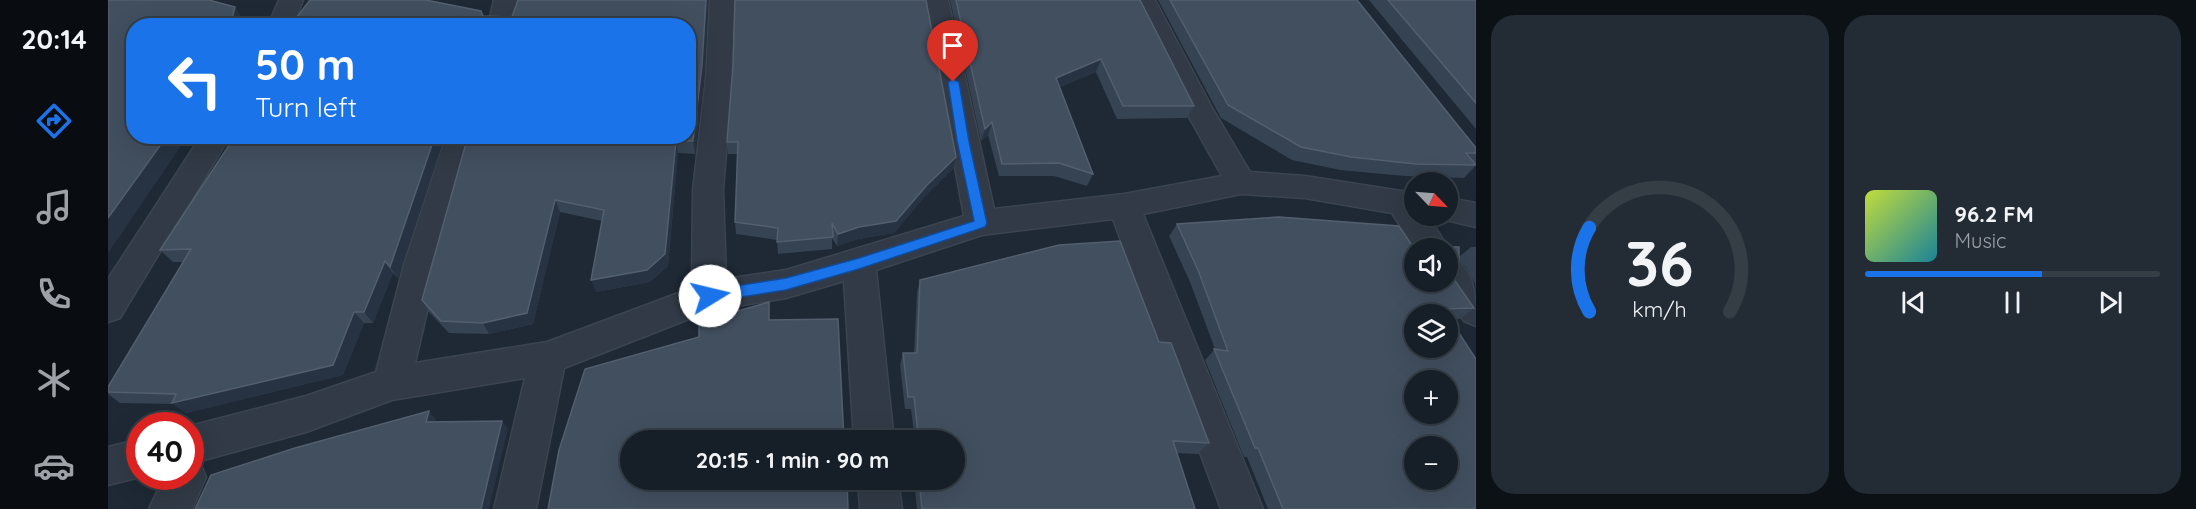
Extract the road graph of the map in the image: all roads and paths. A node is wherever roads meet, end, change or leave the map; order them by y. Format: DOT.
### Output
graph roads {
  1 [pos="291,0"];
  2 [pos="506,0"];
  3 [pos="722,0"];
  4 [pos="936,0"];
  5 [pos="1143,0"];
  6 [pos="283,18"];
  7 [pos="502,18"];
  8 [pos="211,144"];
  9 [pos="458,144"];
  10 [pos="1241,183"];
  11 [pos="1404,203"];
  12 [pos="1124,206"];
  13 [pos="1458,212"];
  14 [pos="1476,215"];
  15 [pos="981,223"];
  16 [pos="859,263"];
  17 [pos="1458,285"];
  18 [pos="710,296"];
  19 [pos="108,308"];
  20 [pos="1476,311"];
  21 [pos="548,358"];
  22 [pos="392,383"];
  23 [pos="873,430"];
  24 [pos="204,448"];
  25 [pos="126,462"];
  26 [pos="108,466"];
  27 [pos="180,490"];
  28 [pos="879,490"];
  29 [pos="170,509"];
  30 [pos="515,509"];
  31 [pos="881,509"];
  32 [pos="1242,509"];
  1 -- 6 [label="street"];
  2 -- 7 [label="street"];
  3 -- 18 [label="street"];
  4 -- 15 [label="street"];
  5 -- 10 [label="street"];
  8 -- 19 [label="street"];
  9 -- 22 [label="street"];
  10 -- 11 [label="street"];
  10 -- 12 [label="street"];
  12 -- 15 [label="street"];
  12 -- 32 [label="street"];
  13 -- 14 [label="street"];
  15 -- 16 [label="street"];
  16 -- 18 [label="street"];
  16 -- 23 [label="street"];
  17 -- 20 [label="street"];
  18 -- 21 [label="street"];
  21 -- 22 [label="street"];
  21 -- 30 [label="street"];
  22 -- 24 [label="street"];
  25 -- 26 [label="street"];
  27 -- 29 [label="street"];
  28 -- 31 [label="street"];
}
